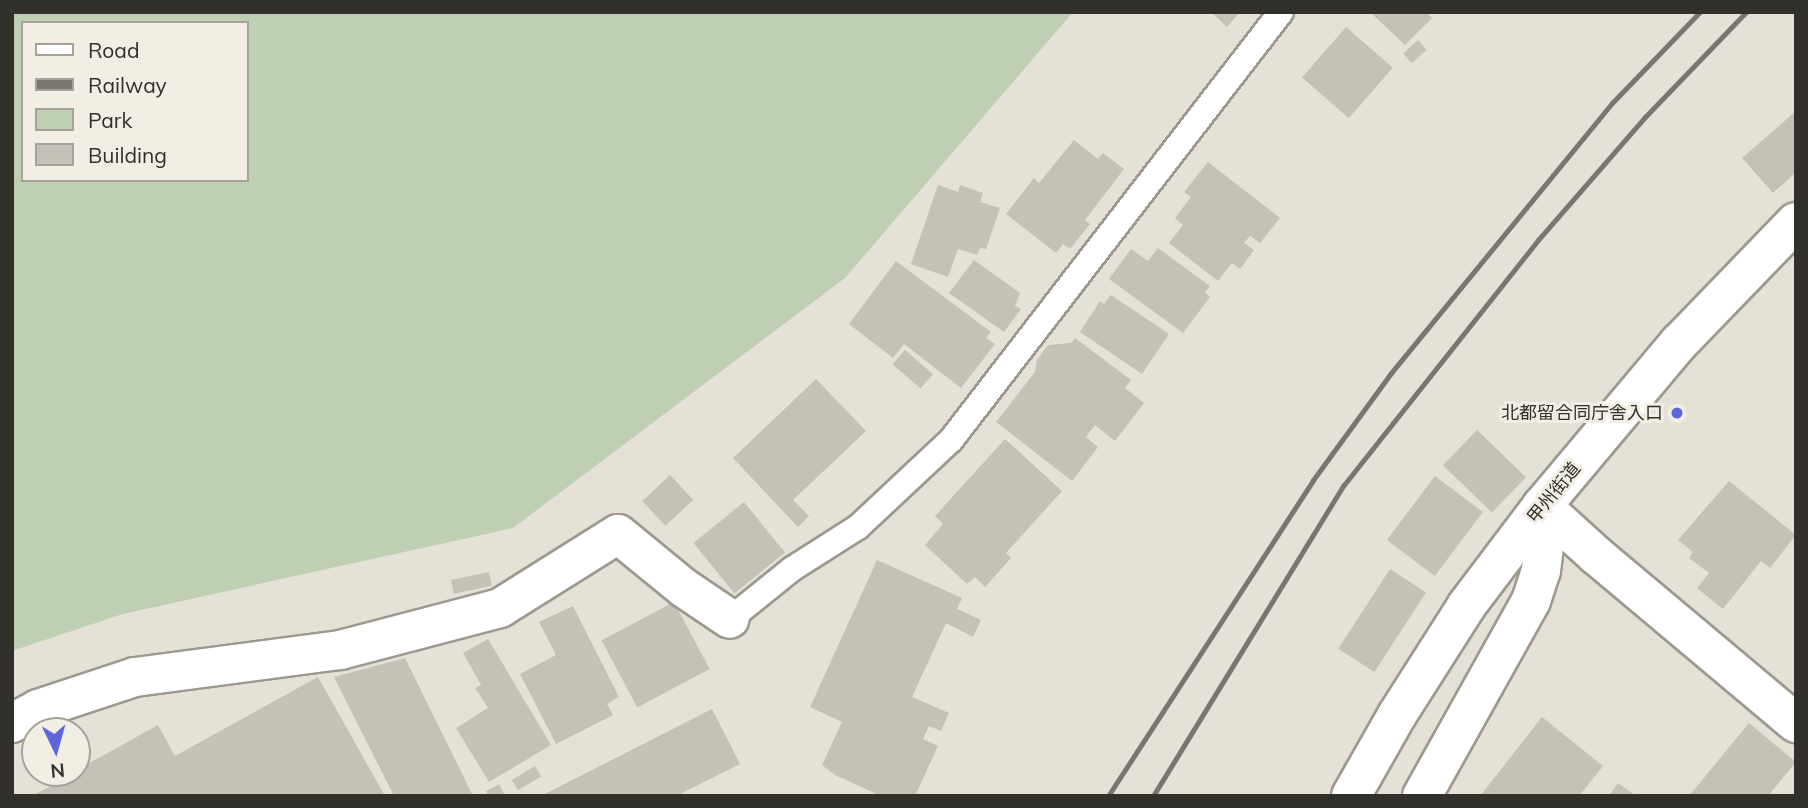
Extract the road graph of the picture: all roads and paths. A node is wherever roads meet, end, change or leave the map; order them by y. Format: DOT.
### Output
graph roads {
  1 [pos="1281,12"];
  2 [pos="1796,222"];
  3 [pos="1542,506"];
  4 [pos="730,619"];
  5 [pos="12,723"];
  6 [pos="1796,723"];
  7 [pos="1351,796"];
  8 [pos="1422,796"];
  1 -- 4 [label="lane"];
  2 -- 3 [label="street, 甲州街道"];
  3 -- 6 [label="street"];
  3 -- 7 [label="street, 甲州街道"];
  3 -- 8 [label="street"];
  4 -- 5 [label="street"];
}
